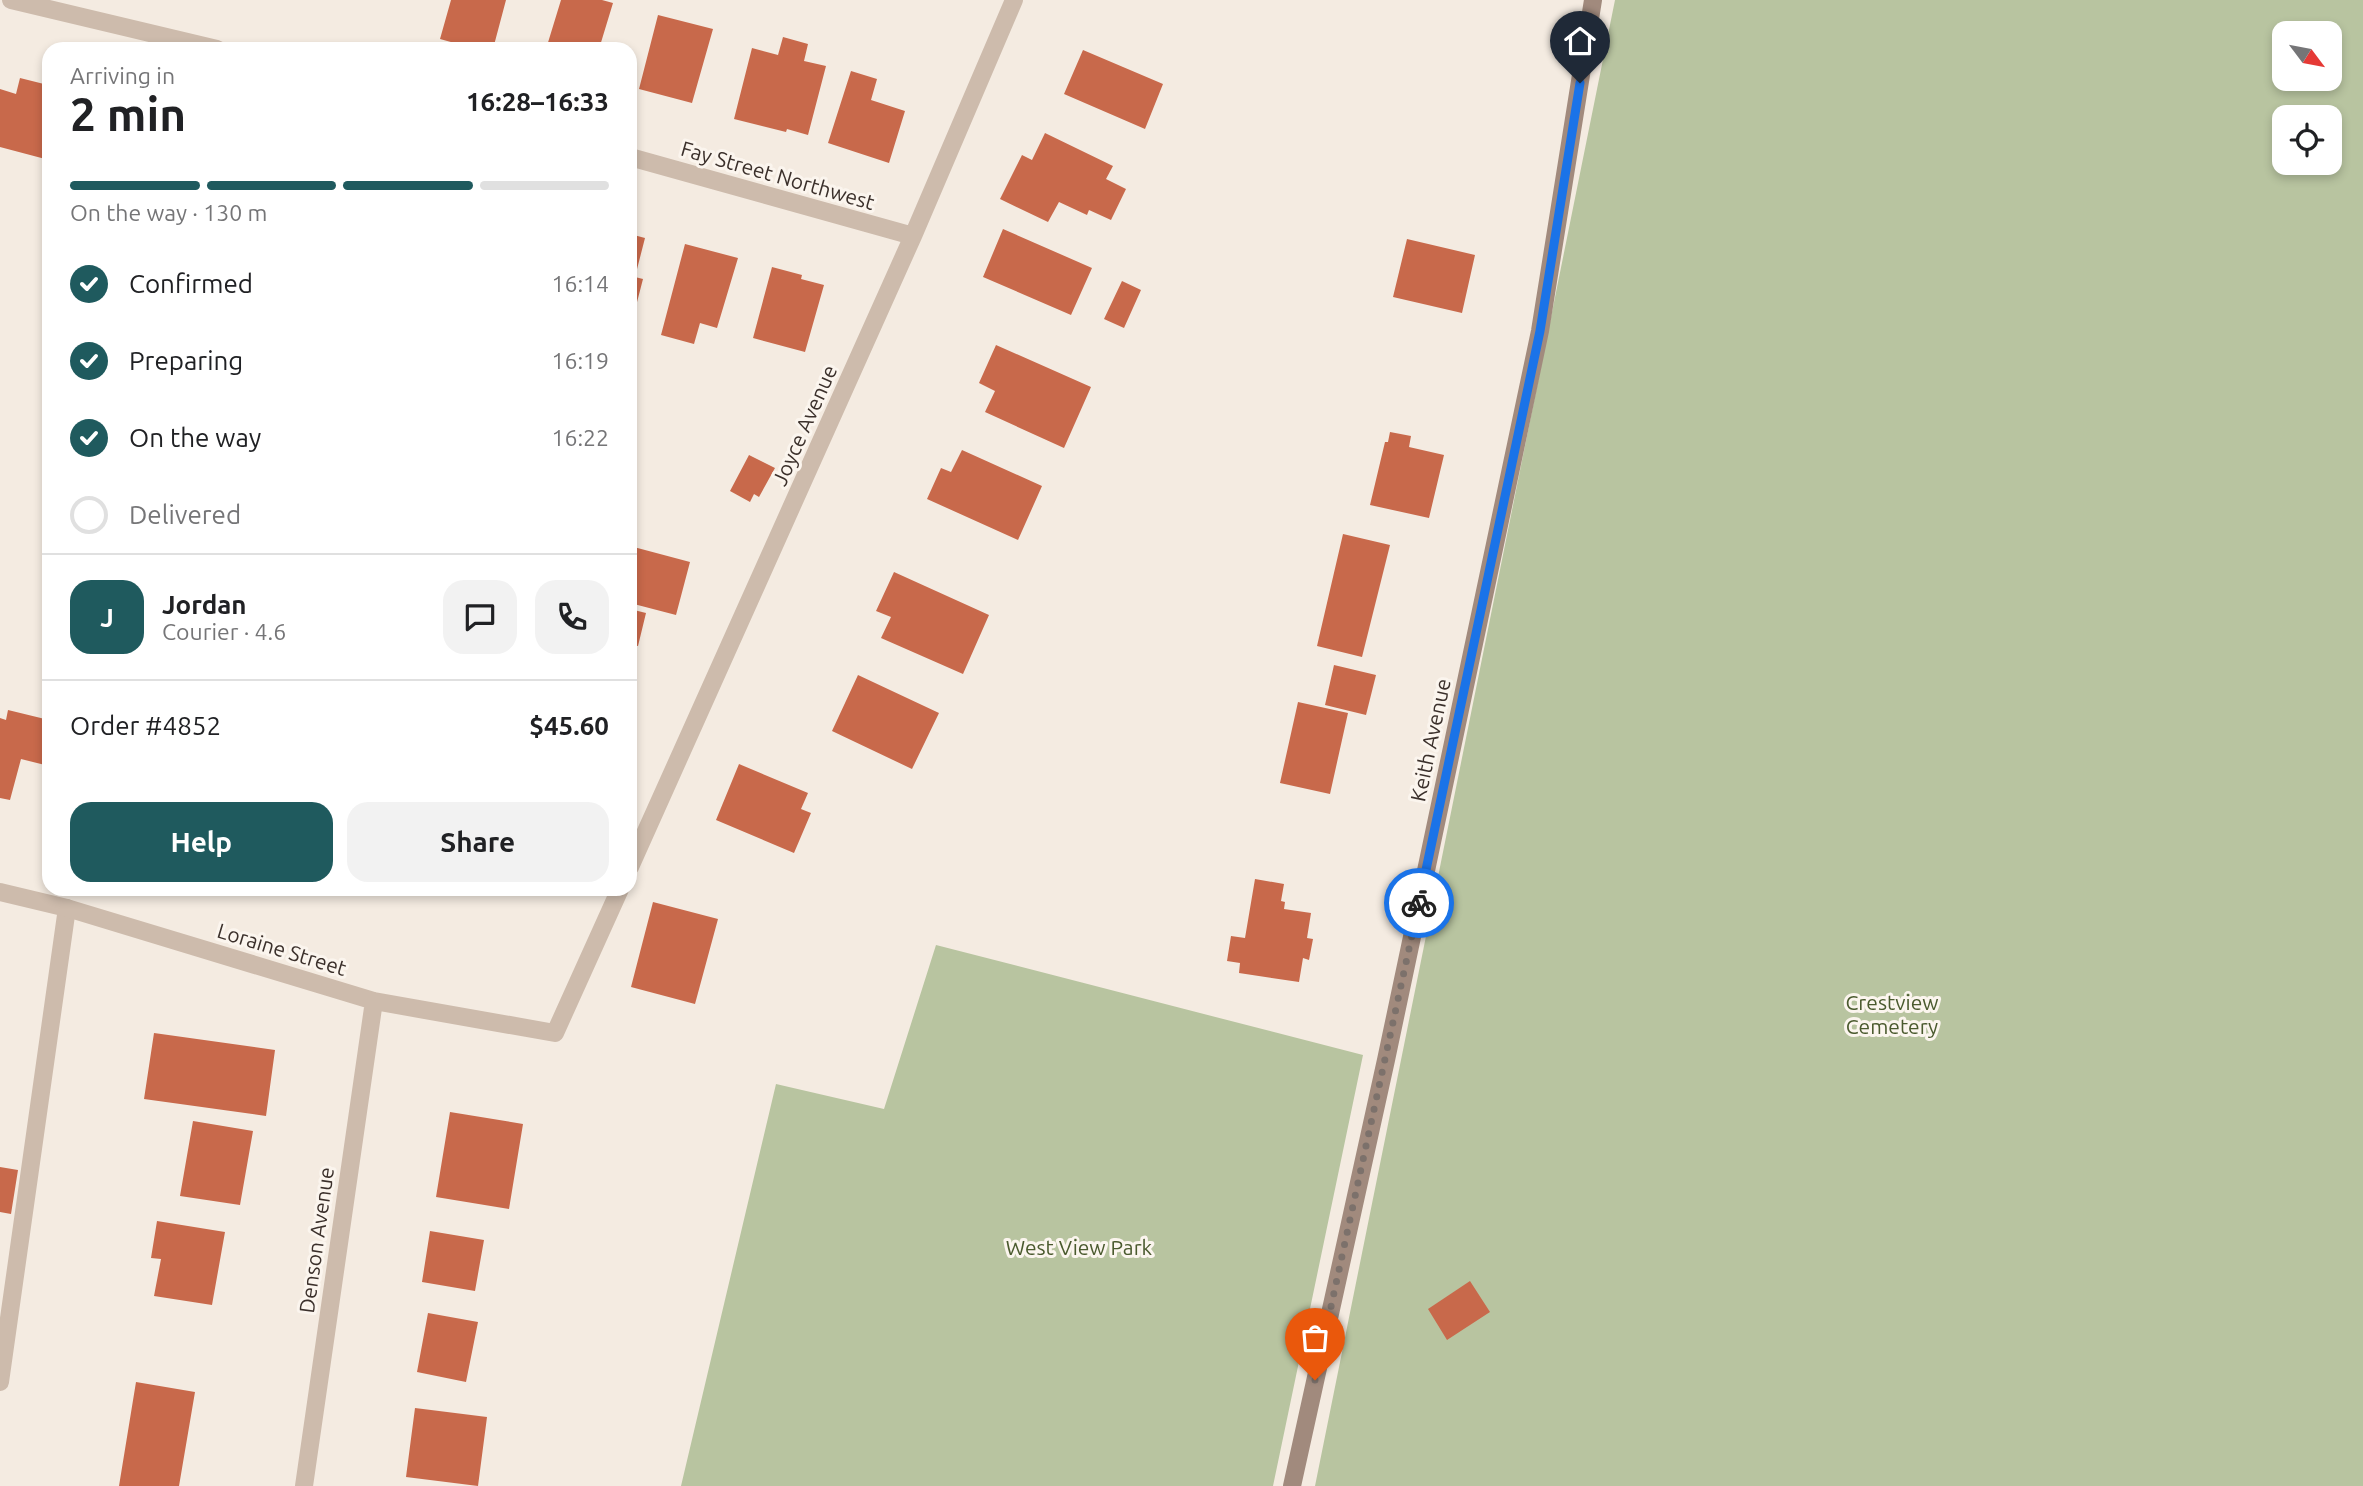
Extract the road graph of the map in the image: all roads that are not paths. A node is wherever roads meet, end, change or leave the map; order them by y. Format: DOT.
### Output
graph roads {
  1 [pos="11,0"];
  2 [pos="1014,0"];
  3 [pos="1593,0"];
  4 [pos="188,42"];
  5 [pos="637,159"];
  6 [pos="913,236"];
  7 [pos="637,851"];
  8 [pos="0,892"];
  9 [pos="617,896"];
  10 [pos="67,908"];
  11 [pos="374,1001"];
  12 [pos="0,1382"];
  13 [pos="303,1486"];
  14 [pos="1292,1486"];
  1 -- 4 [label="street"];
  2 -- 6 [label="street, Joyce Avenue"];
  3 -- 14 [label="street, Keith Avenue"];
  5 -- 6 [label="street, Fay Street Northwest"];
  6 -- 7 [label="street, Joyce Avenue"];
  8 -- 10 [label="street, Loraine Street"];
  9 -- 11 [label="street, Loraine Street"];
  10 -- 11 [label="street, Loraine Street"];
  10 -- 12 [label="street"];
  11 -- 13 [label="street, Denson Avenue"];
}
